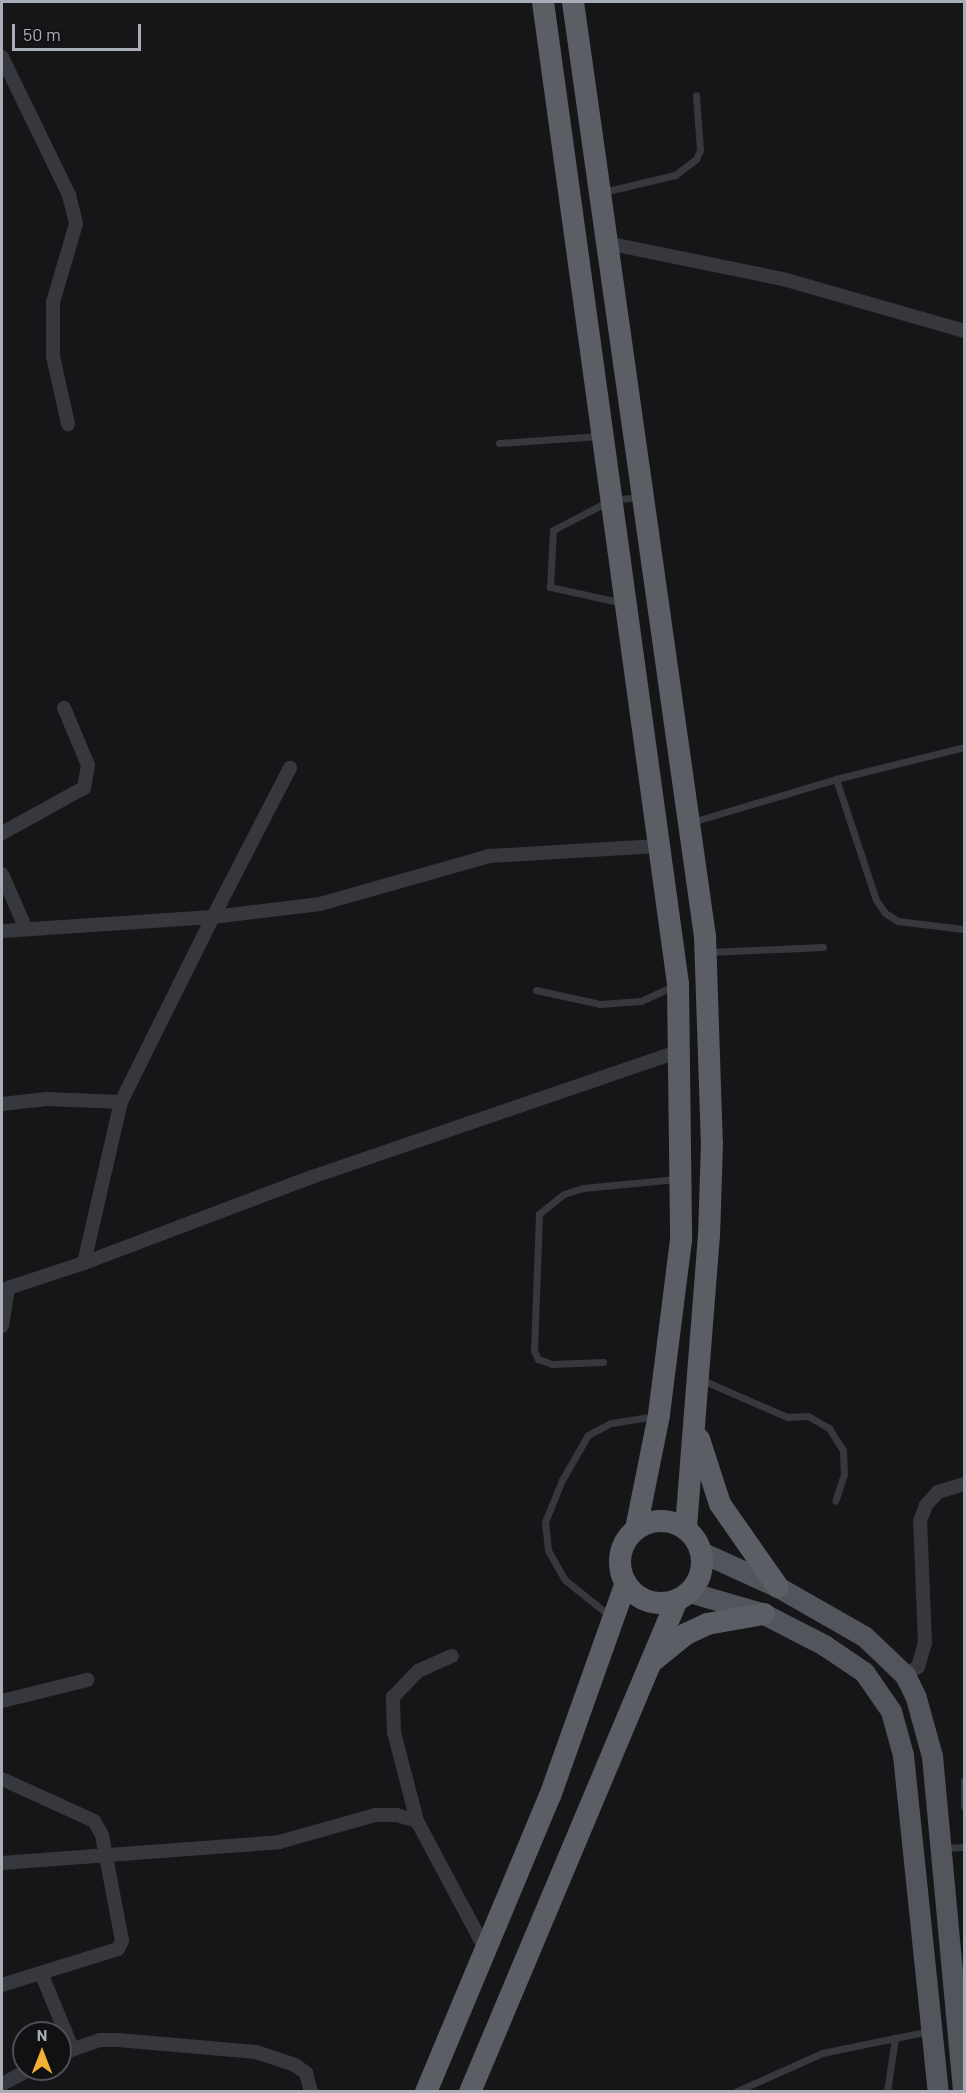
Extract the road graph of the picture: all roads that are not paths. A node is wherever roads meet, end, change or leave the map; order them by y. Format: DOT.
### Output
graph roads {
  1 [pos="543,2"];
  2 [pos="573,2"];
  3 [pos="2,57"];
  4 [pos="696,95"];
  5 [pos="600,192"];
  6 [pos="607,243"];
  7 [pos="964,331"];
  8 [pos="68,424"];
  9 [pos="602,435"];
  10 [pos="499,443"];
  11 [pos="643,497"];
  12 [pos="611,500"];
  13 [pos="624,603"];
  14 [pos="64,708"];
  15 [pos="964,747"];
  16 [pos="290,768"];
  17 [pos="836,779"];
  18 [pos="689,822"];
  19 [pos="2,833"];
  20 [pos="658,846"];
  21 [pos="2,874"];
  22 [pos="213,917"];
  23 [pos="26,929"];
  24 [pos="963,929"];
  25 [pos="2,931"];
  26 [pos="824,947"];
  27 [pos="706,952"];
  28 [pos="678,984"];
  29 [pos="536,990"];
  30 [pos="680,1051"];
  31 [pos="121,1102"];
  32 [pos="2,1104"];
  33 [pos="683,1178"];
  34 [pos="84,1263"];
  35 [pos="5,1289"];
  36 [pos="2,1326"];
  37 [pos="603,1362"];
  38 [pos="697,1378"];
  39 [pos="659,1415"];
  40 [pos="695,1421"];
  41 [pos="964,1484"];
  42 [pos="835,1501"];
  43 [pos="636,1529"];
  44 [pos="686,1529"];
  45 [pos="701,1552"];
  46 [pos="626,1583"];
  47 [pos="778,1587"];
  48 [pos="683,1596"];
  49 [pos="764,1614"];
  50 [pos="615,1620"];
  51 [pos="452,1656"];
  52 [pos="648,1665"];
  53 [pos="905,1675"];
  54 [pos="87,1680"];
  55 [pos="2,1701"];
  56 [pos="2,1779"];
  57 [pos="964,1780"];
  58 [pos="964,1806"];
  59 [pos="417,1821"];
  60 [pos="964,1847"];
  61 [pos="942,1848"];
  62 [pos="104,1854"];
  63 [pos="2,1863"];
  64 [pos="487,1952"];
  65 [pos="41,1973"];
  66 [pos="2,1985"];
  67 [pos="56,2021"];
  68 [pos="932,2030"];
  69 [pos="895,2038"];
  70 [pos="72,2049"];
  71 [pos="963,2083"];
  72 [pos="311,2091"];
  73 [pos="426,2091"];
  74 [pos="470,2091"];
  75 [pos="735,2091"];
  76 [pos="887,2091"];
  77 [pos="939,2091"];
  1 -- 9 [label="highway"];
  2 -- 5 [label="highway"];
  3 -- 8 [label="street"];
  4 -- 5 [label="lane"];
  5 -- 6 [label="highway"];
  6 -- 7 [label="street"];
  6 -- 11 [label="highway"];
  9 -- 10 [label="lane"];
  9 -- 12 [label="highway"];
  11 -- 12 [label="lane"];
  11 -- 18 [label="highway"];
  12 -- 13 [label="highway"];
  12 -- 13 [label="lane"];
  13 -- 20 [label="highway"];
  14 -- 19 [label="street"];
  15 -- 17 [label="lane"];
  16 -- 22 [label="street"];
  17 -- 18 [label="lane"];
  17 -- 24 [label="lane"];
  18 -- 27 [label="highway"];
  20 -- 22 [label="street"];
  20 -- 28 [label="highway"];
  21 -- 23 [label="street"];
  22 -- 23 [label="street"];
  22 -- 31 [label="street"];
  23 -- 25 [label="street"];
  26 -- 27 [label="lane"];
  27 -- 38 [label="highway"];
  28 -- 29 [label="lane"];
  28 -- 30 [label="highway"];
  30 -- 33 [label="highway"];
  30 -- 34 [label="street"];
  31 -- 32 [label="street"];
  31 -- 34 [label="street"];
  33 -- 37 [label="lane"];
  33 -- 39 [label="highway"];
  34 -- 35 [label="street"];
  35 -- 36 [label="street"];
  38 -- 40 [label="highway"];
  38 -- 42 [label="lane"];
  39 -- 43 [label="highway"];
  39 -- 50 [label="lane"];
  40 -- 44 [label="highway"];
  40 -- 47 [label="highway"];
  41 -- 53 [label="street"];
  43 -- 44 [label="highway"];
  43 -- 46 [label="highway"];
  44 -- 45 [label="highway"];
  45 -- 47 [label="main road"];
  45 -- 48 [label="highway"];
  46 -- 48 [label="highway"];
  46 -- 50 [label="highway"];
  47 -- 53 [label="main road"];
  48 -- 49 [label="main road"];
  48 -- 52 [label="highway"];
  49 -- 52 [label="highway"];
  49 -- 68 [label="main road"];
  50 -- 64 [label="highway"];
  51 -- 59 [label="street"];
  52 -- 74 [label="highway"];
  53 -- 61 [label="main road"];
  54 -- 55 [label="street"];
  56 -- 62 [label="street"];
  57 -- 58 [label="lane"];
  59 -- 62 [label="street"];
  59 -- 64 [label="street"];
  60 -- 61 [label="lane"];
  61 -- 71 [label="main road"];
  62 -- 63 [label="street"];
  62 -- 65 [label="street"];
  64 -- 73 [label="highway"];
  65 -- 66 [label="street"];
  65 -- 67 [label="street"];
  68 -- 69 [label="lane"];
  68 -- 77 [label="main road"];
  69 -- 75 [label="lane"];
  69 -- 76 [label="lane"];
  70 -- 72 [label="street"];
}
